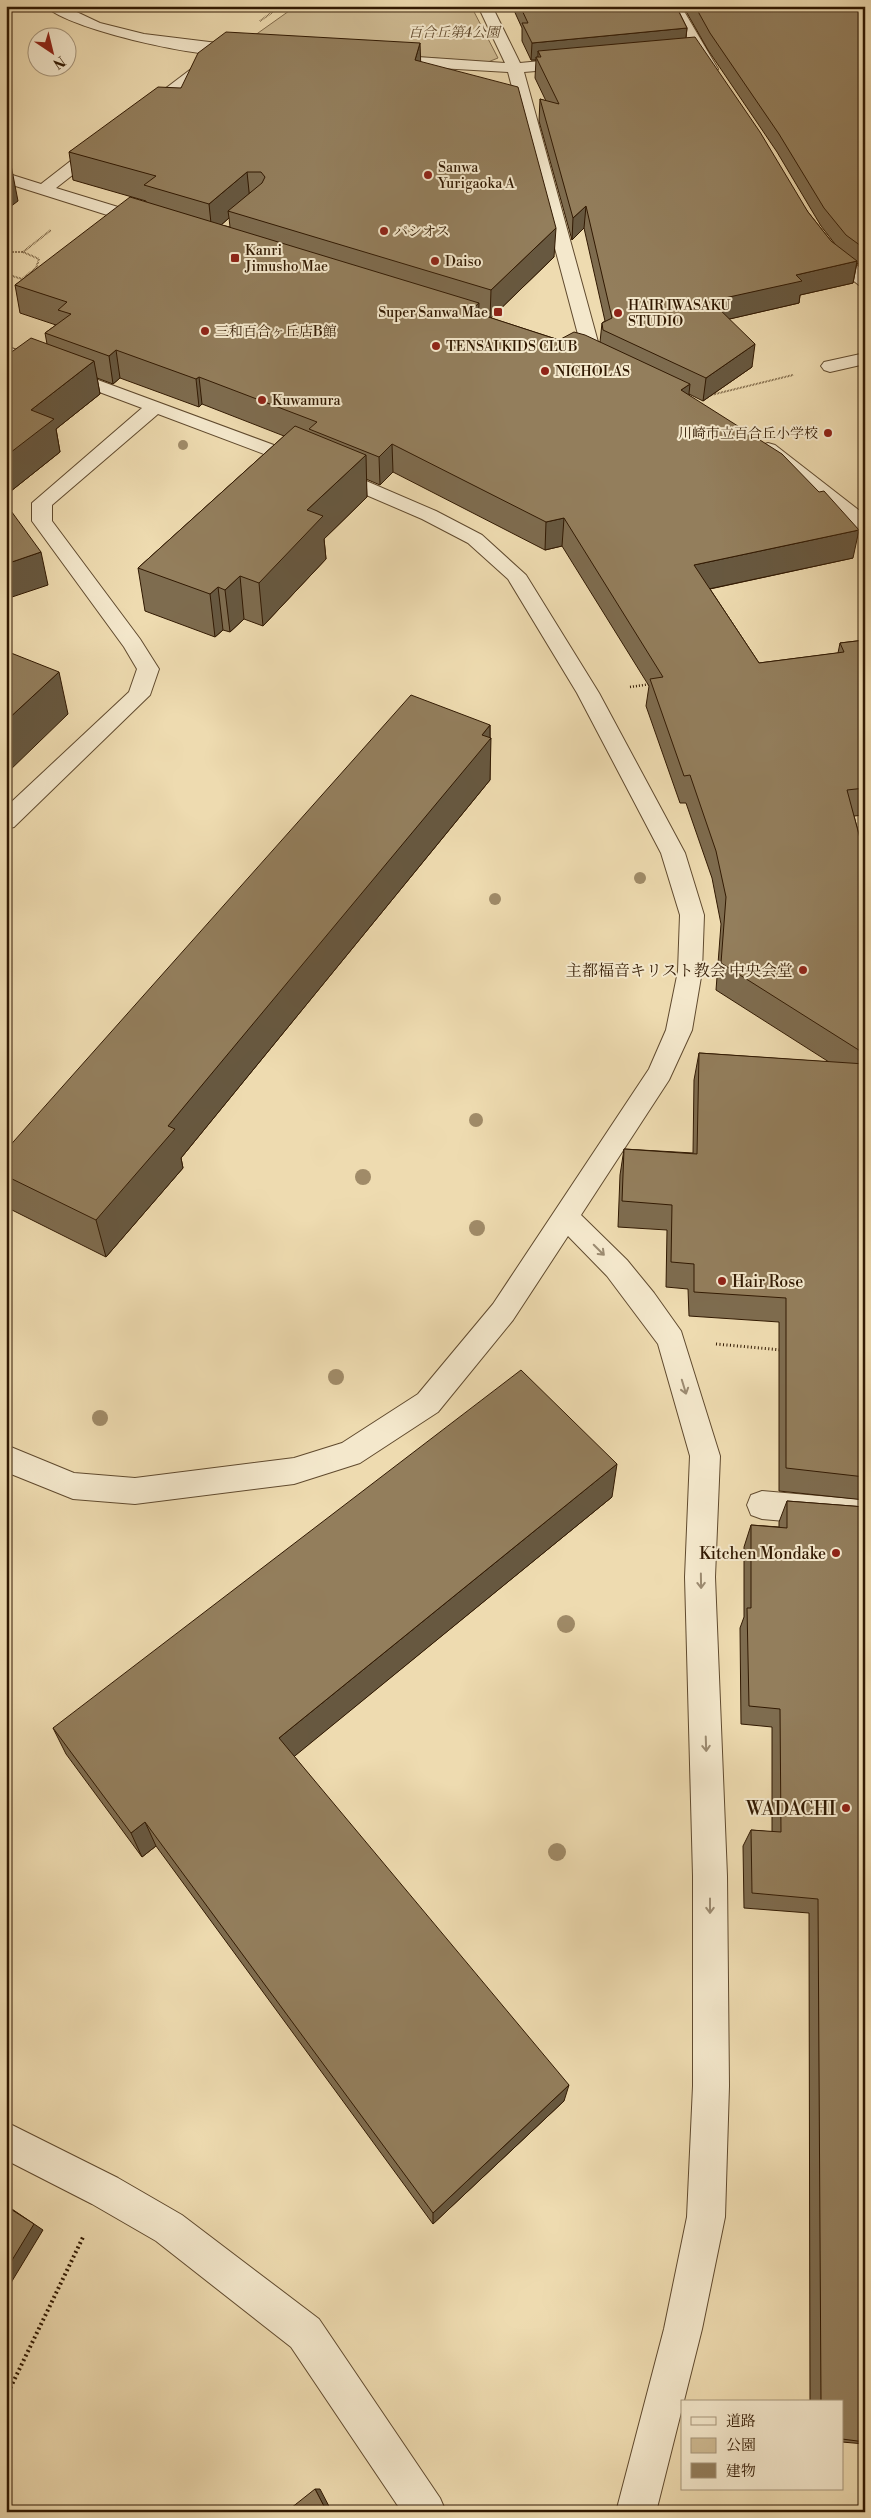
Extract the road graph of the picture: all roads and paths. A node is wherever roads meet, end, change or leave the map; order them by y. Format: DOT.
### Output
graph roads {
  1 [pos="54,6"];
  2 [pos="484,6"];
  3 [pos="674,6"];
  4 [pos="226,50"];
  5 [pos="254,52"];
  6 [pos="698,52"];
  7 [pos="678,53"];
  8 [pos="373,59"];
  9 [pos="589,61"];
  10 [pos="515,68"];
  11 [pos="719,82"];
  12 [pos="137,118"];
  13 [pos="114,136"];
  14 [pos="6,178"];
  15 [pos="42,190"];
  16 [pos="162,226"];
  17 [pos="818,236"];
  18 [pos="6,252"];
  19 [pos="6,274"];
  20 [pos="865,281"];
  21 [pos="6,351"];
  22 [pos="590,358"];
  23 [pos="865,358"];
  24 [pos="830,366"];
  25 [pos="711,395"];
  26 [pos="155,407"];
  27 [pos="754,440"];
  28 [pos="865,525"];
  29 [pos="654,684"];
  30 [pos="635,686"];
  31 [pos="6,821"];
  32 [pos="565,1216"];
  33 [pos="671,1340"];
  34 [pos="787,1351"];
  35 [pos="6,1458"];
  36 [pos="762,1505"];
  37 [pos="865,1514"];
  38 [pos="6,2140"];
  39 [pos="105,2191"];
  40 [pos="6,2397"];
  41 [pos="426,2512"];
  42 [pos="636,2512"];
  1 -- 4 [label="street"];
  2 -- 10 [label="street"];
  3 -- 6 [label="street"];
  4 -- 5 [label="street"];
  4 -- 12 [label="street"];
  6 -- 7 [label="street"];
  6 -- 11 [label="street"];
  8 -- 10 [label="street"];
  9 -- 10 [label="street"];
  10 -- 22 [label="street"];
  13 -- 15 [label="street"];
  14 -- 15 [label="street"];
  15 -- 16 [label="street"];
  17 -- 20 [label="street"];
  18 -- 19 [label="path"];
  21 -- 26 [label="street"];
  23 -- 24 [label="street"];
  24 -- 25 [label="path"];
  26 -- 31 [label="street"];
  26 -- 32 [label="street"];
  27 -- 28 [label="street"];
  29 -- 30 [label="path"];
  32 -- 33 [label="street, one-way"];
  32 -- 35 [label="street"];
  33 -- 34 [label="path"];
  33 -- 42 [label="street, one-way"];
  36 -- 37 [label="street"];
  38 -- 39 [label="street"];
  39 -- 40 [label="path"];
  39 -- 41 [label="street"];
}
